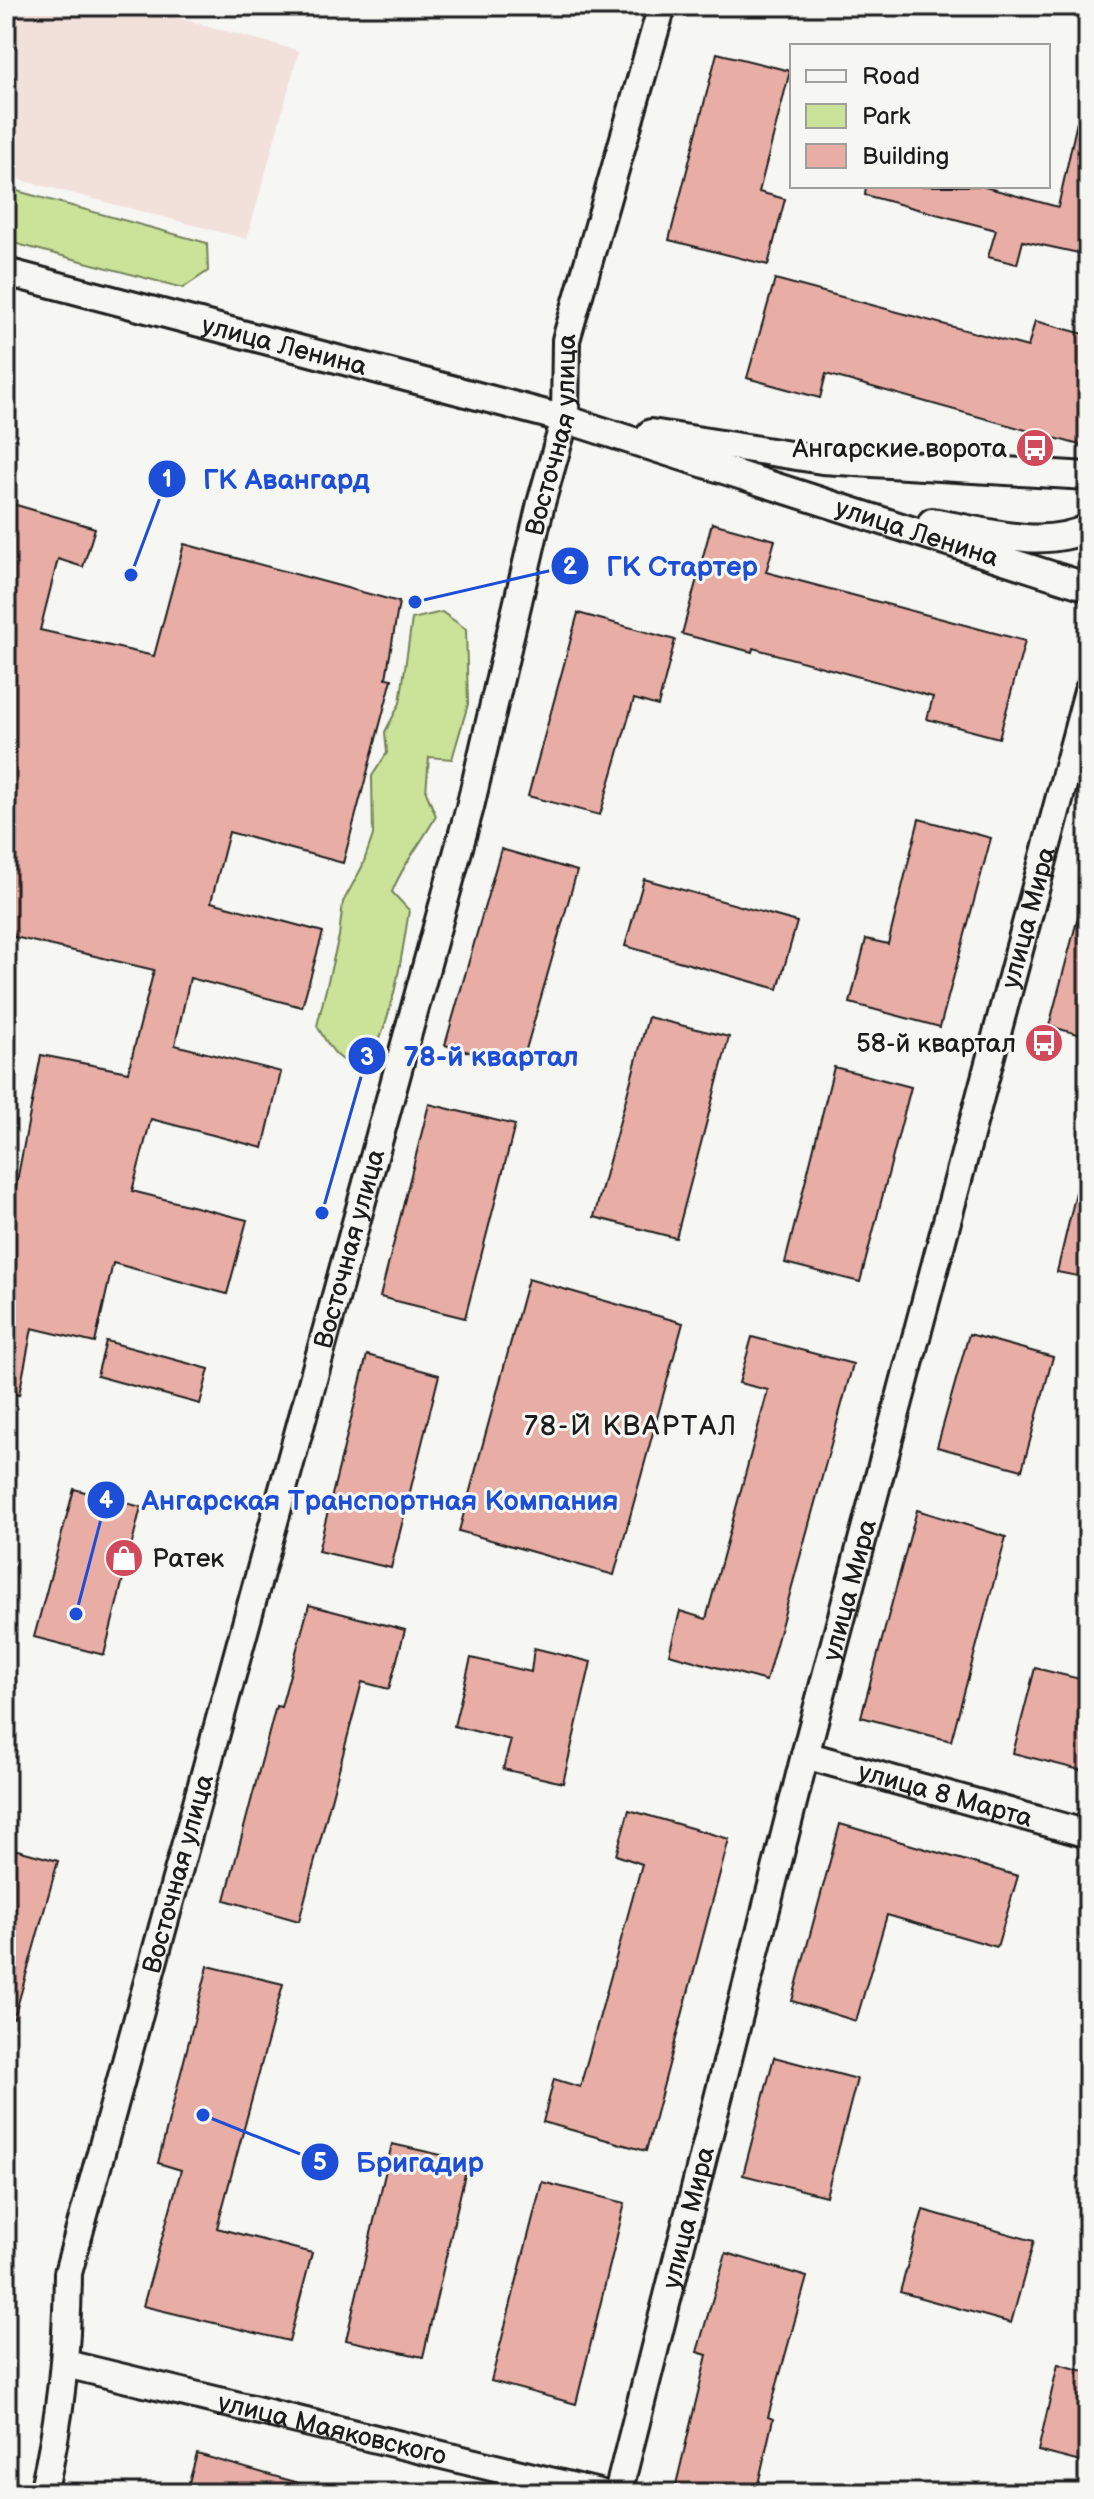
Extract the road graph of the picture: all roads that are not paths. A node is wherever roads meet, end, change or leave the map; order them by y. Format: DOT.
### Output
graph roads {
  1 [pos="662,6"];
  2 [pos="6,272"];
  3 [pos="565,419"];
  4 [pos="1088,476"];
  5 [pos="841,506"];
  6 [pos="1088,528"];
  7 [pos="1088,587"];
  8 [pos="1088,691"];
  9 [pos="805,1755"];
  10 [pos="1088,1834"];
  11 [pos="66,2364"];
  12 [pos="43,2493"];
  13 [pos="599,2493"];
  14 [pos="618,2493"];
  1 -- 3 [label="street, Восточная улица"];
  2 -- 3 [label="street, улица Ленина"];
  3 -- 4 [label="street, улица Ленина"];
  3 -- 5 [label="street, улица Ленина"];
  3 -- 11 [label="street, Восточная улица"];
  5 -- 6 [label="street"];
  5 -- 7 [label="street, улица Ленина"];
  8 -- 9 [label="street, улица Мира"];
  9 -- 10 [label="street, улица 8 Марта"];
  9 -- 14 [label="street, улица Мира"];
  11 -- 12 [label="street, Восточная улица"];
  11 -- 13 [label="street, улица Маяковского"];
}
